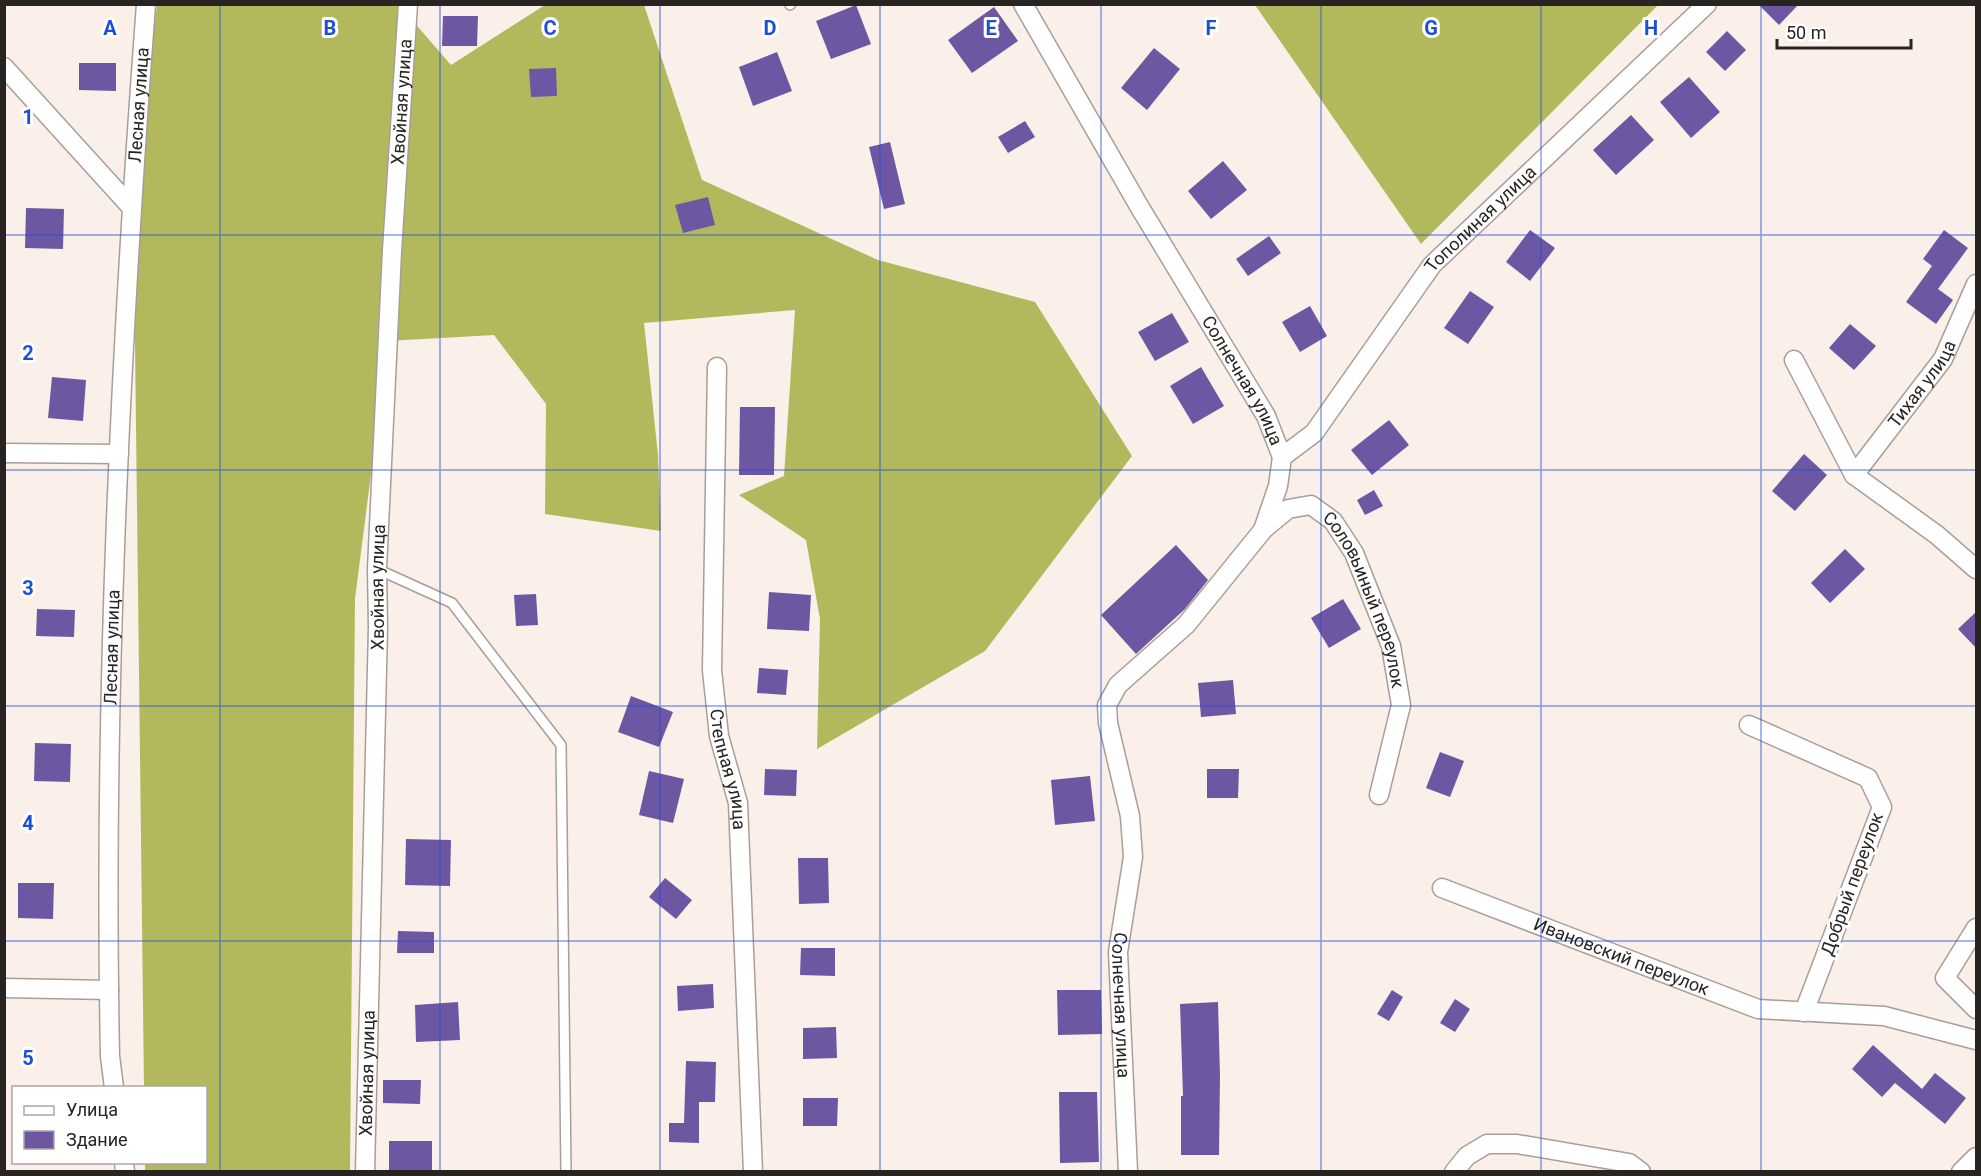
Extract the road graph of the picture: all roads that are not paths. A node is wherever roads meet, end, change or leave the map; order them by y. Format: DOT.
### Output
graph roads {
  1 [pos="146,4"];
  2 [pos="408,4"];
  3 [pos="1023,4"];
  4 [pos="1707,4"];
  5 [pos="4,67"];
  6 [pos="131,207"];
  7 [pos="1977,284"];
  8 [pos="1794,360"];
  9 [pos="717,367"];
  10 [pos="4,453"];
  11 [pos="119,454"];
  12 [pos="1282,457"];
  13 [pos="1854,474"];
  14 [pos="1263,530"];
  15 [pos="377,569"];
  16 [pos="1977,569"];
  17 [pos="1749,725"];
  18 [pos="1379,795"];
  19 [pos="1442,888"];
  20 [pos="1977,928"];
  21 [pos="4,988"];
  22 [pos="109,990"];
  23 [pos="1977,1009"];
  24 [pos="1804,1012"];
  25 [pos="1977,1040"];
  26 [pos="114,1086"];
  27 [pos="1977,1157"];
  28 [pos="365,1172"];
  29 [pos="566,1172"];
  30 [pos="753,1172"];
  31 [pos="1128,1172"];
  32 [pos="1454,1172"];
  33 [pos="1641,1172"];
  34 [pos="1961,1172"];
  1 -- 6 [label="street, Лесная улица"];
  2 -- 15 [label="street, Хвойная улица"];
  3 -- 12 [label="street, Солнечная улица"];
  4 -- 12 [label="street, Тополиная улица"];
  5 -- 6 [label="street, Лесная улица"];
  6 -- 11 [label="street, Лесная улица"];
  7 -- 13 [label="street, Тихая улица"];
  8 -- 13 [label="street"];
  9 -- 30 [label="street, Степная улица"];
  10 -- 11 [label="street"];
  11 -- 22 [label="street, Лесная улица"];
  12 -- 14 [label="street, Солнечная улица"];
  13 -- 16 [label="street"];
  14 -- 18 [label="street, Соловьиный переулок"];
  14 -- 31 [label="street, Солнечная улица"];
  15 -- 28 [label="street, Хвойная улица"];
  15 -- 29 [label="lane"];
  17 -- 24 [label="street, Добрый переулок"];
  19 -- 24 [label="street, Ивановский переулок"];
  20 -- 23 [label="street"];
  21 -- 22 [label="street"];
  22 -- 26 [label="street, Лесная улица"];
  24 -- 25 [label="street, Ивановский переулок"];
  27 -- 34 [label="street"];
  32 -- 33 [label="street"];
}
